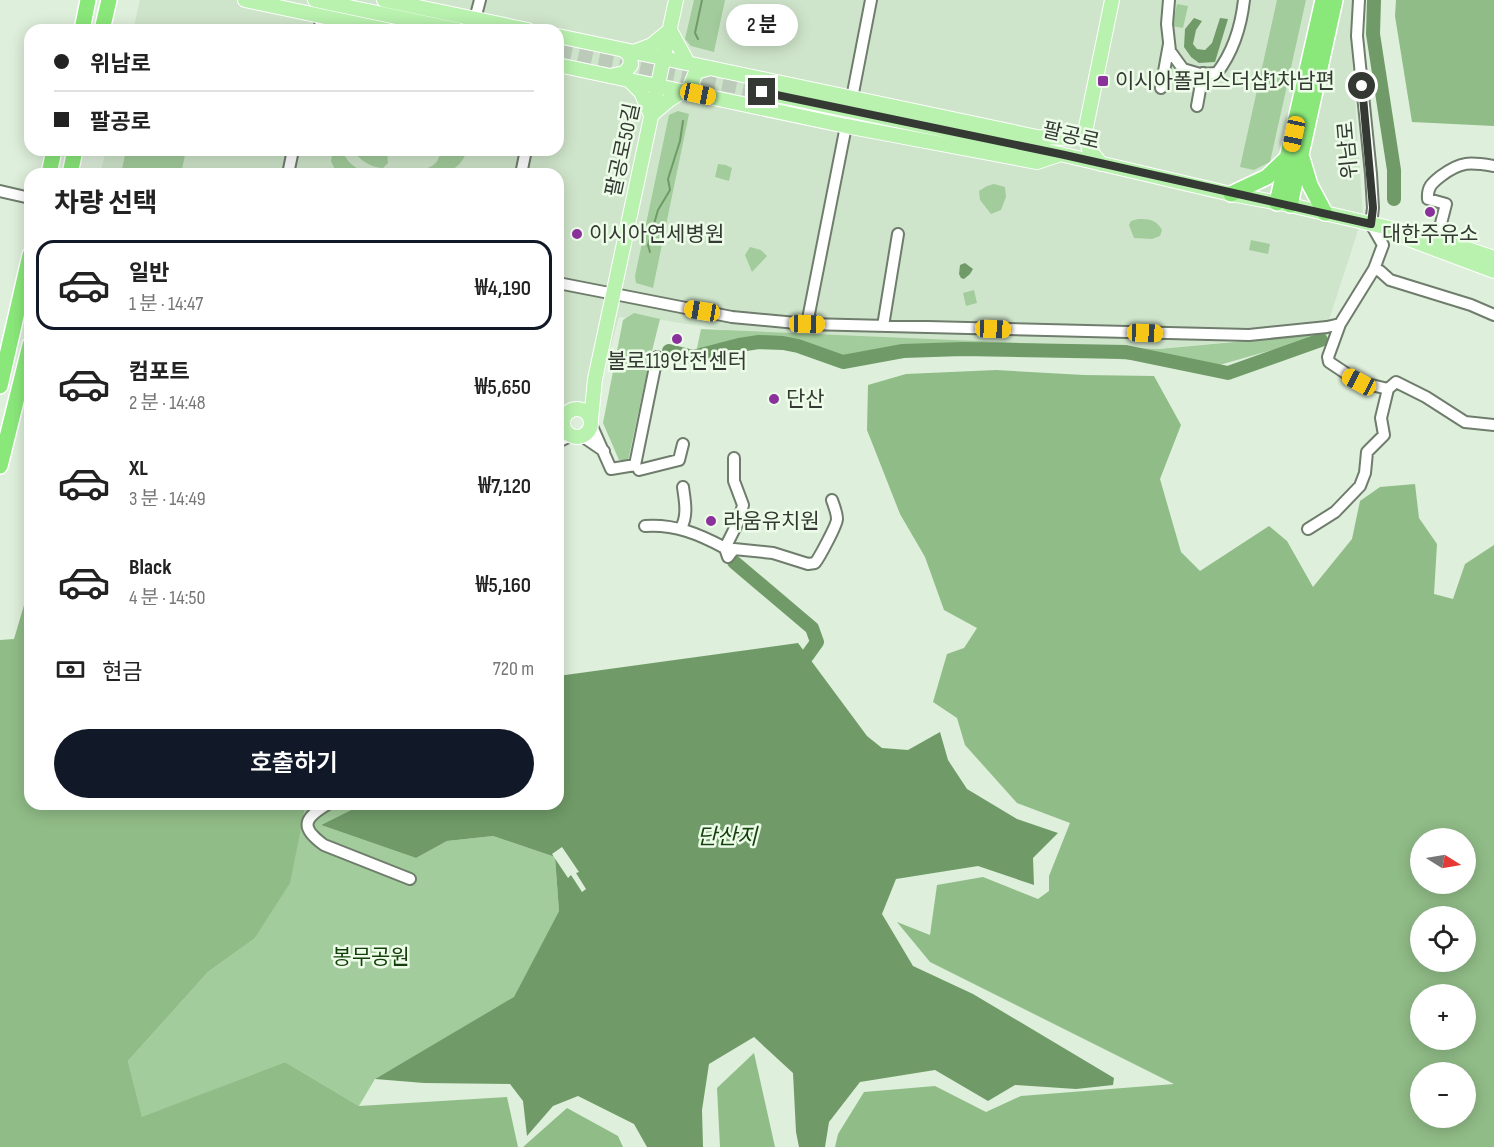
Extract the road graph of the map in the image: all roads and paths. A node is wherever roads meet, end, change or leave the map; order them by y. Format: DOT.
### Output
graph roads {
  1 [pos="88,0"];
  2 [pos="109,0"];
  3 [pos="245,0"];
  4 [pos="315,0"];
  5 [pos="384,0"];
  6 [pos="480,0"];
  7 [pos="676,0"];
  8 [pos="872,0"];
  9 [pos="1112,0"];
  10 [pos="1169,0"];
  11 [pos="1244,0"];
  12 [pos="1323,0"];
  13 [pos="1335,0"];
  14 [pos="1359,0"];
  15 [pos="475,19"];
  16 [pos="321,23"];
  17 [pos="83,24"];
  18 [pos="103,24"];
  19 [pos="429,24"];
  20 [pos="499,24"];
  21 [pos="670,30"];
  22 [pos="564,37"];
  23 [pos="1169,44"];
  24 [pos="629,51"];
  25 [pos="688,63"];
  26 [pos="662,64"];
  27 [pos="564,66"];
  28 [pos="711,68"];
  29 [pos="1203,74"];
  30 [pos="608,76"];
  31 [pos="629,80"];
  32 [pos="657,85"];
  33 [pos="1161,88"];
  34 [pos="683,91"];
  35 [pos="762,92"];
  36 [pos="698,94"];
  37 [pos="852,98"];
  38 [pos="1197,106"];
  39 [pos="651,115"];
  40 [pos="846,126"];
  41 [pos="1085,132"];
  42 [pos="1037,137"];
  43 [pos="1060,154"];
  44 [pos="1295,155"];
  45 [pos="1101,164"];
  46 [pos="1494,166"];
  47 [pos="0,191"];
  48 [pos="1231,194"];
  49 [pos="24,197"];
  50 [pos="1284,204"];
  51 [pos="1325,213"];
  52 [pos="1371,224"];
  53 [pos="898,234"];
  54 [pos="1437,238"];
  55 [pos="1494,258"];
  56 [pos="1374,269"];
  57 [pos="1494,271"];
  58 [pos="24,281"];
  59 [pos="564,284"];
  60 [pos="615,295"];
  61 [pos="1494,315"];
  62 [pos="807,324"];
  63 [pos="1340,324"];
  64 [pos="883,326"];
  65 [pos="657,357"];
  66 [pos="24,369"];
  67 [pos="595,379"];
  68 [pos="0,386"];
  69 [pos="1388,389"];
  70 [pos="591,422"];
  71 [pos="1494,425"];
  72 [pos="566,427"];
  73 [pos="683,444"];
  74 [pos="604,452"];
  75 [pos="734,458"];
  76 [pos="0,465"];
  77 [pos="639,470"];
  78 [pos="683,487"];
  79 [pos="832,500"];
  80 [pos="645,526"];
  81 [pos="681,528"];
  82 [pos="1308,529"];
  83 [pos="725,548"];
  84 [pos="318,810"];
  85 [pos="410,879"];
  1 -- 17 [label="highway"];
  2 -- 18 [label="highway"];
  3 -- 16 [label="main road"];
  4 -- 19 [label="main road"];
  5 -- 15 [label="main road"];
  6 -- 15 [label="street"];
  7 -- 21 [label="main road, 팔공로50길"];
  8 -- 37 [label="street"];
  9 -- 41 [label="main road"];
  10 -- 23 [label="street"];
  11 -- 29 [label="street"];
  12 -- 44 [label="highway"];
  13 -- 44 [label="highway"];
  14 -- 52 [label="street, 위남로"];
  15 -- 20 [label="main road"];
  21 -- 24 [label="main road"];
  21 -- 25 [label="main road"];
  21 -- 26 [label="main road, 팔공로50길"];
  22 -- 24 [label="main road"];
  23 -- 29 [label="street"];
  23 -- 33 [label="street"];
  24 -- 26 [label="main road"];
  24 -- 30 [label="main road"];
  25 -- 26 [label="main road"];
  25 -- 28 [label="main road"];
  26 -- 32 [label="main road, 팔공로50길"];
  27 -- 30 [label="main road"];
  28 -- 36 [label="main road"];
  28 -- 37 [label="main road"];
  29 -- 38 [label="street"];
  30 -- 31 [label="main road"];
  31 -- 32 [label="main road"];
  31 -- 39 [label="main road"];
  32 -- 34 [label="main road"];
  32 -- 39 [label="main road, 팔공로50길"];
  34 -- 36 [label="main road"];
  34 -- 39 [label="main road"];
  35 -- 43 [label="main road, 팔공로"];
  36 -- 40 [label="main road"];
  37 -- 42 [label="main road"];
  39 -- 60 [label="main road, 팔공로50길"];
  40 -- 43 [label="main road"];
  40 -- 62 [label="street"];
  41 -- 42 [label="main road"];
  41 -- 45 [label="main road"];
  42 -- 43 [label="main road"];
  43 -- 45 [label="main road, 팔공로"];
  44 -- 48 [label="highway"];
  44 -- 50 [label="highway"];
  44 -- 51 [label="highway"];
  45 -- 48 [label="main road, 팔공로"];
  46 -- 54 [label="street"];
  47 -- 49 [label="street"];
  48 -- 50 [label="main road, 팔공로"];
  50 -- 51 [label="main road, 팔공로"];
  51 -- 52 [label="main road, 팔공로"];
  52 -- 54 [label="main road, 팔공로"];
  52 -- 56 [label="street"];
  52 -- 57 [label="main road, 팔공로"];
  53 -- 64 [label="street"];
  54 -- 55 [label="main road, 팔공로"];
  56 -- 61 [label="street"];
  56 -- 63 [label="street"];
  58 -- 68 [label="highway"];
  59 -- 60 [label="street"];
  60 -- 62 [label="street"];
  60 -- 67 [label="main road, 팔공로50길"];
  62 -- 64 [label="street"];
  63 -- 64 [label="street"];
  63 -- 69 [label="street"];
  65 -- 74 [label="street"];
  66 -- 76 [label="highway"];
  67 -- 70 [label="main road"];
  67 -- 72 [label="main road"];
  69 -- 71 [label="street"];
  69 -- 82 [label="street"];
  70 -- 72 [label="main road"];
  70 -- 72 [label="main road"];
  70 -- 74 [label="street"];
  72 -- 74 [label="street"];
  73 -- 77 [label="street"];
  75 -- 83 [label="street"];
  78 -- 81 [label="street"];
  79 -- 83 [label="street"];
  80 -- 81 [label="street"];
  81 -- 83 [label="street"];
  84 -- 85 [label="street"];
}
